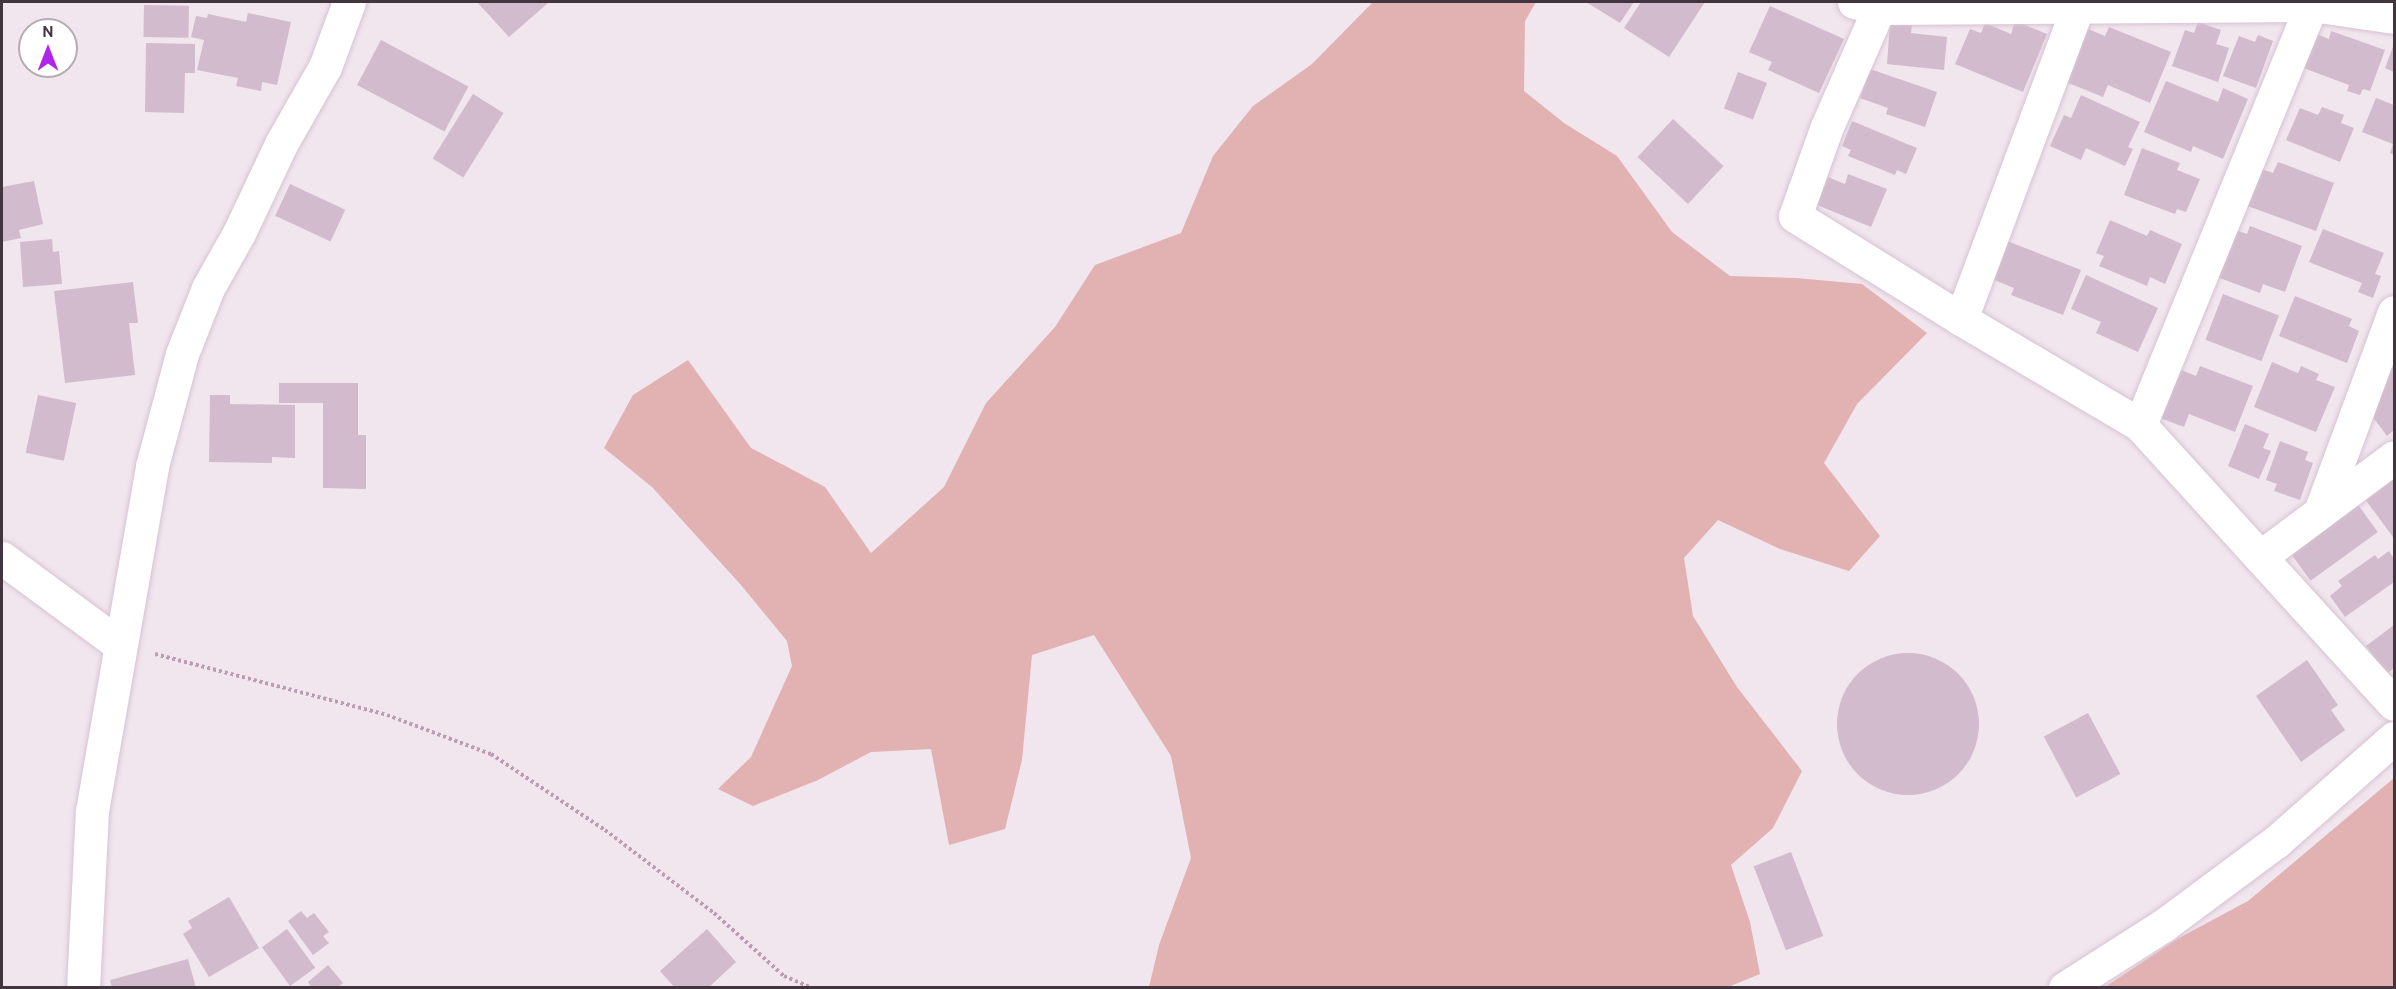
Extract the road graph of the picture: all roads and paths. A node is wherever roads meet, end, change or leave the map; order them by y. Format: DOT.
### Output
graph roads {
  1 [pos="349,2"];
  2 [pos="2313,3"];
  3 [pos="1867,4"];
  4 [pos="2077,8"];
  5 [pos="2394,17"];
  6 [pos="2394,312"];
  7 [pos="1961,319"];
  8 [pos="2140,425"];
  9 [pos="2394,457"];
  10 [pos="2320,512"];
  11 [pos="2260,557"];
  12 [pos="2,558"];
  13 [pos="120,645"];
  14 [pos="2394,704"];
  15 [pos="2394,738"];
  16 [pos="83,987"];
  17 [pos="812,987"];
  18 [pos="2065,987"];
  1 -- 13 [label="street"];
  2 -- 4 [label="street"];
  2 -- 5 [label="street"];
  2 -- 8 [label="street"];
  3 -- 4 [label="street"];
  3 -- 7 [label="street"];
  4 -- 7 [label="street"];
  6 -- 10 [label="street"];
  7 -- 8 [label="street"];
  8 -- 11 [label="street"];
  9 -- 10 [label="street"];
  10 -- 11 [label="street"];
  11 -- 14 [label="street"];
  12 -- 13 [label="street"];
  13 -- 16 [label="street"];
  13 -- 17 [label="path"];
  15 -- 18 [label="street"];
}
